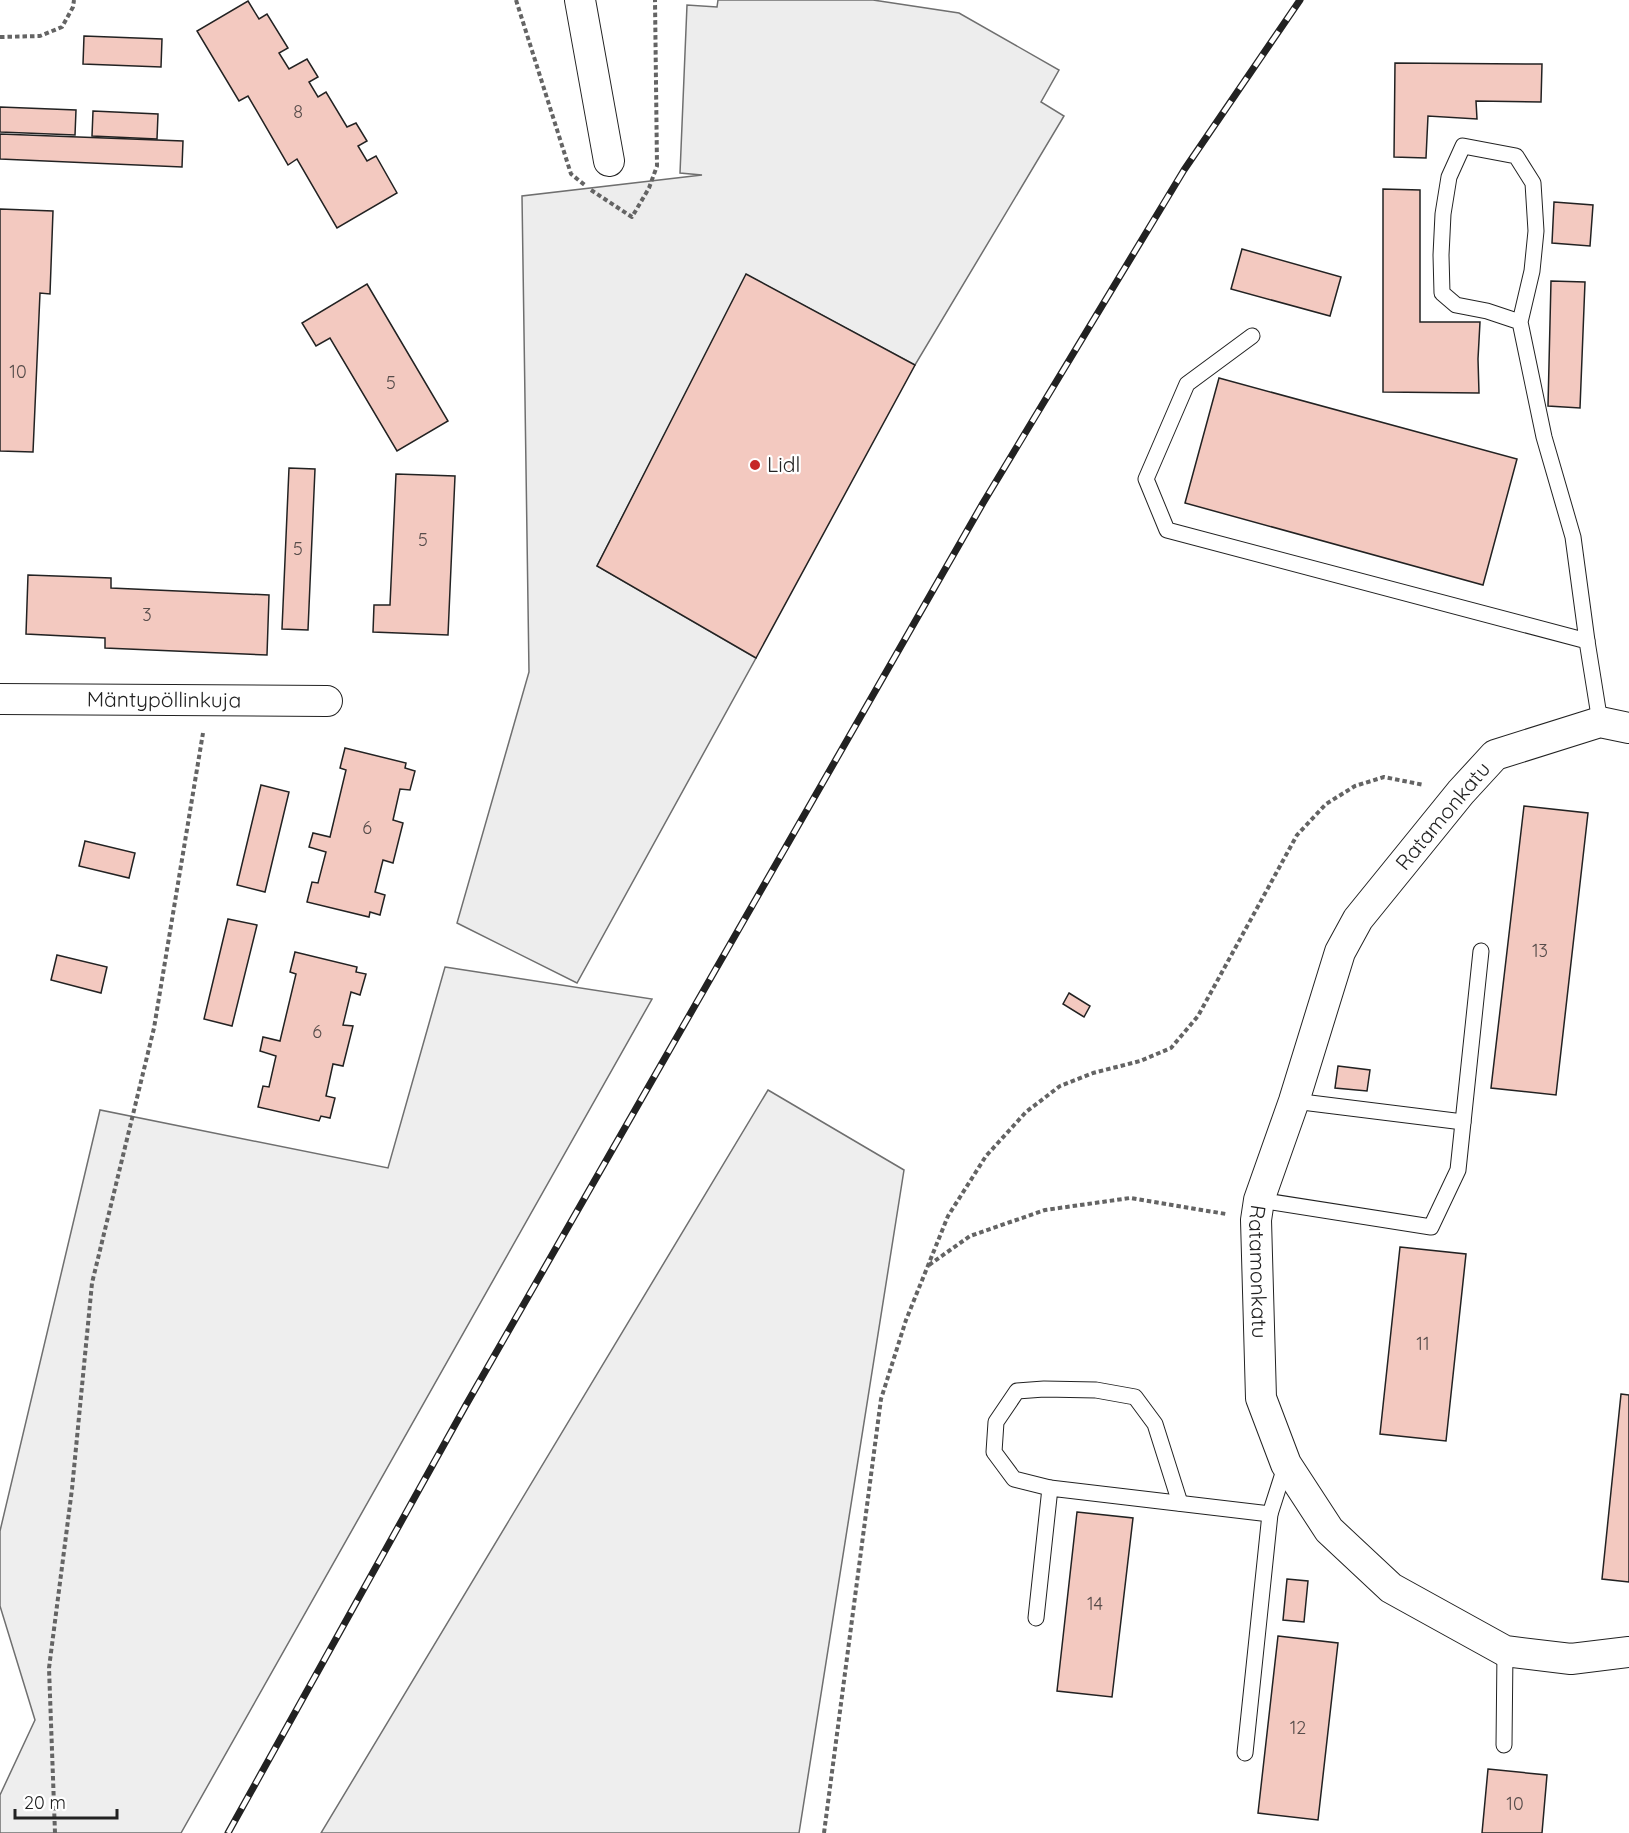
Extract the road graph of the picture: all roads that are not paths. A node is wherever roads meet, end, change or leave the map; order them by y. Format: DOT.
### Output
graph roads {
  1 [pos="580,0"];
  2 [pos="609,161"];
  3 [pos="1520,322"];
  4 [pos="1252,336"];
  5 [pos="1587,641"];
  6 [pos="0,699"];
  7 [pos="327,700"];
  8 [pos="1600,722"];
  9 [pos="1629,728"];
  10 [pos="1482,951"];
  11 [pos="1294,1101"];
  12 [pos="1463,1122"];
  13 [pos="1258,1210"];
  14 [pos="1286,1464"];
  15 [pos="1050,1488"];
  16 [pos="1180,1503"];
  17 [pos="1270,1515"];
  18 [pos="1036,1618"];
  19 [pos="1505,1651"];
  20 [pos="1629,1652"];
  21 [pos="1504,1744"];
  22 [pos="1245,1753"];
  1 -- 2 [label="street"];
  3 -- 3 [label="lane"];
  3 -- 5 [label="lane"];
  4 -- 5 [label="lane"];
  5 -- 8 [label="lane"];
  6 -- 7 [label="street, Mäntypöllinkuja"];
  8 -- 9 [label="street, Ratamonkatu"];
  8 -- 11 [label="street, Ratamonkatu"];
  10 -- 12 [label="lane"];
  11 -- 12 [label="lane"];
  11 -- 13 [label="street, Ratamonkatu"];
  12 -- 13 [label="lane"];
  13 -- 14 [label="street, Ratamonkatu"];
  14 -- 17 [label="lane"];
  14 -- 19 [label="street, Ratamonkatu"];
  15 -- 16 [label="lane"];
  15 -- 16 [label="lane"];
  15 -- 18 [label="lane"];
  16 -- 17 [label="lane"];
  17 -- 22 [label="lane"];
  19 -- 20 [label="street, Ratamonkatu"];
  19 -- 21 [label="lane"];
}
